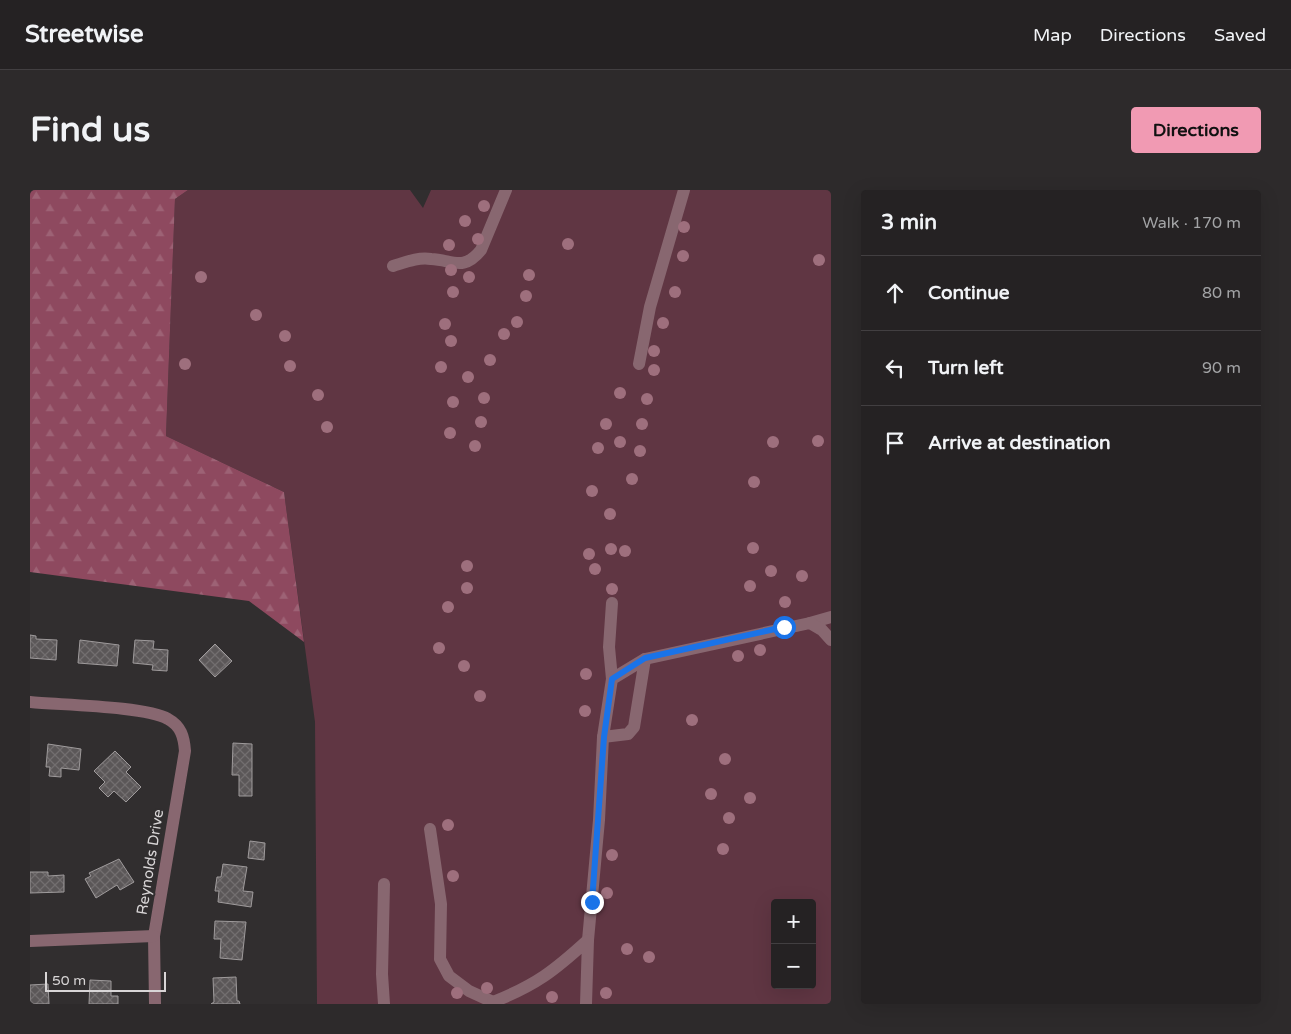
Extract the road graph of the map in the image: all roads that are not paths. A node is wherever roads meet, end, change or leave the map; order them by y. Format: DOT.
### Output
graph roads {
  1 [pos="506,190"];
  2 [pos="684,190"];
  3 [pos="393,266"];
  4 [pos="639,364"];
  5 [pos="612,603"];
  6 [pos="831,616"];
  7 [pos="810,623"];
  8 [pos="831,640"];
  9 [pos="645,658"];
  10 [pos="612,679"];
  11 [pos="30,702"];
  12 [pos="604,737"];
  13 [pos="430,829"];
  14 [pos="384,884"];
  15 [pos="154,936"];
  16 [pos="588,940"];
  17 [pos="30,941"];
  18 [pos="383,1002"];
  19 [pos="492,1003"];
  20 [pos="155,1004"];
  21 [pos="586,1004"];
  1 -- 3 [label="street"];
  2 -- 4 [label="street"];
  5 -- 10 [label="street"];
  6 -- 7 [label="street"];
  7 -- 8 [label="street"];
  7 -- 9 [label="street"];
  9 -- 10 [label="street"];
  9 -- 12 [label="street"];
  10 -- 12 [label="street"];
  11 -- 15 [label="street, Reynolds Drive"];
  12 -- 16 [label="street"];
  13 -- 19 [label="street"];
  14 -- 18 [label="street"];
  15 -- 17 [label="street"];
  15 -- 20 [label="street, Reynolds Drive"];
  16 -- 19 [label="street"];
  16 -- 21 [label="street"];
}
